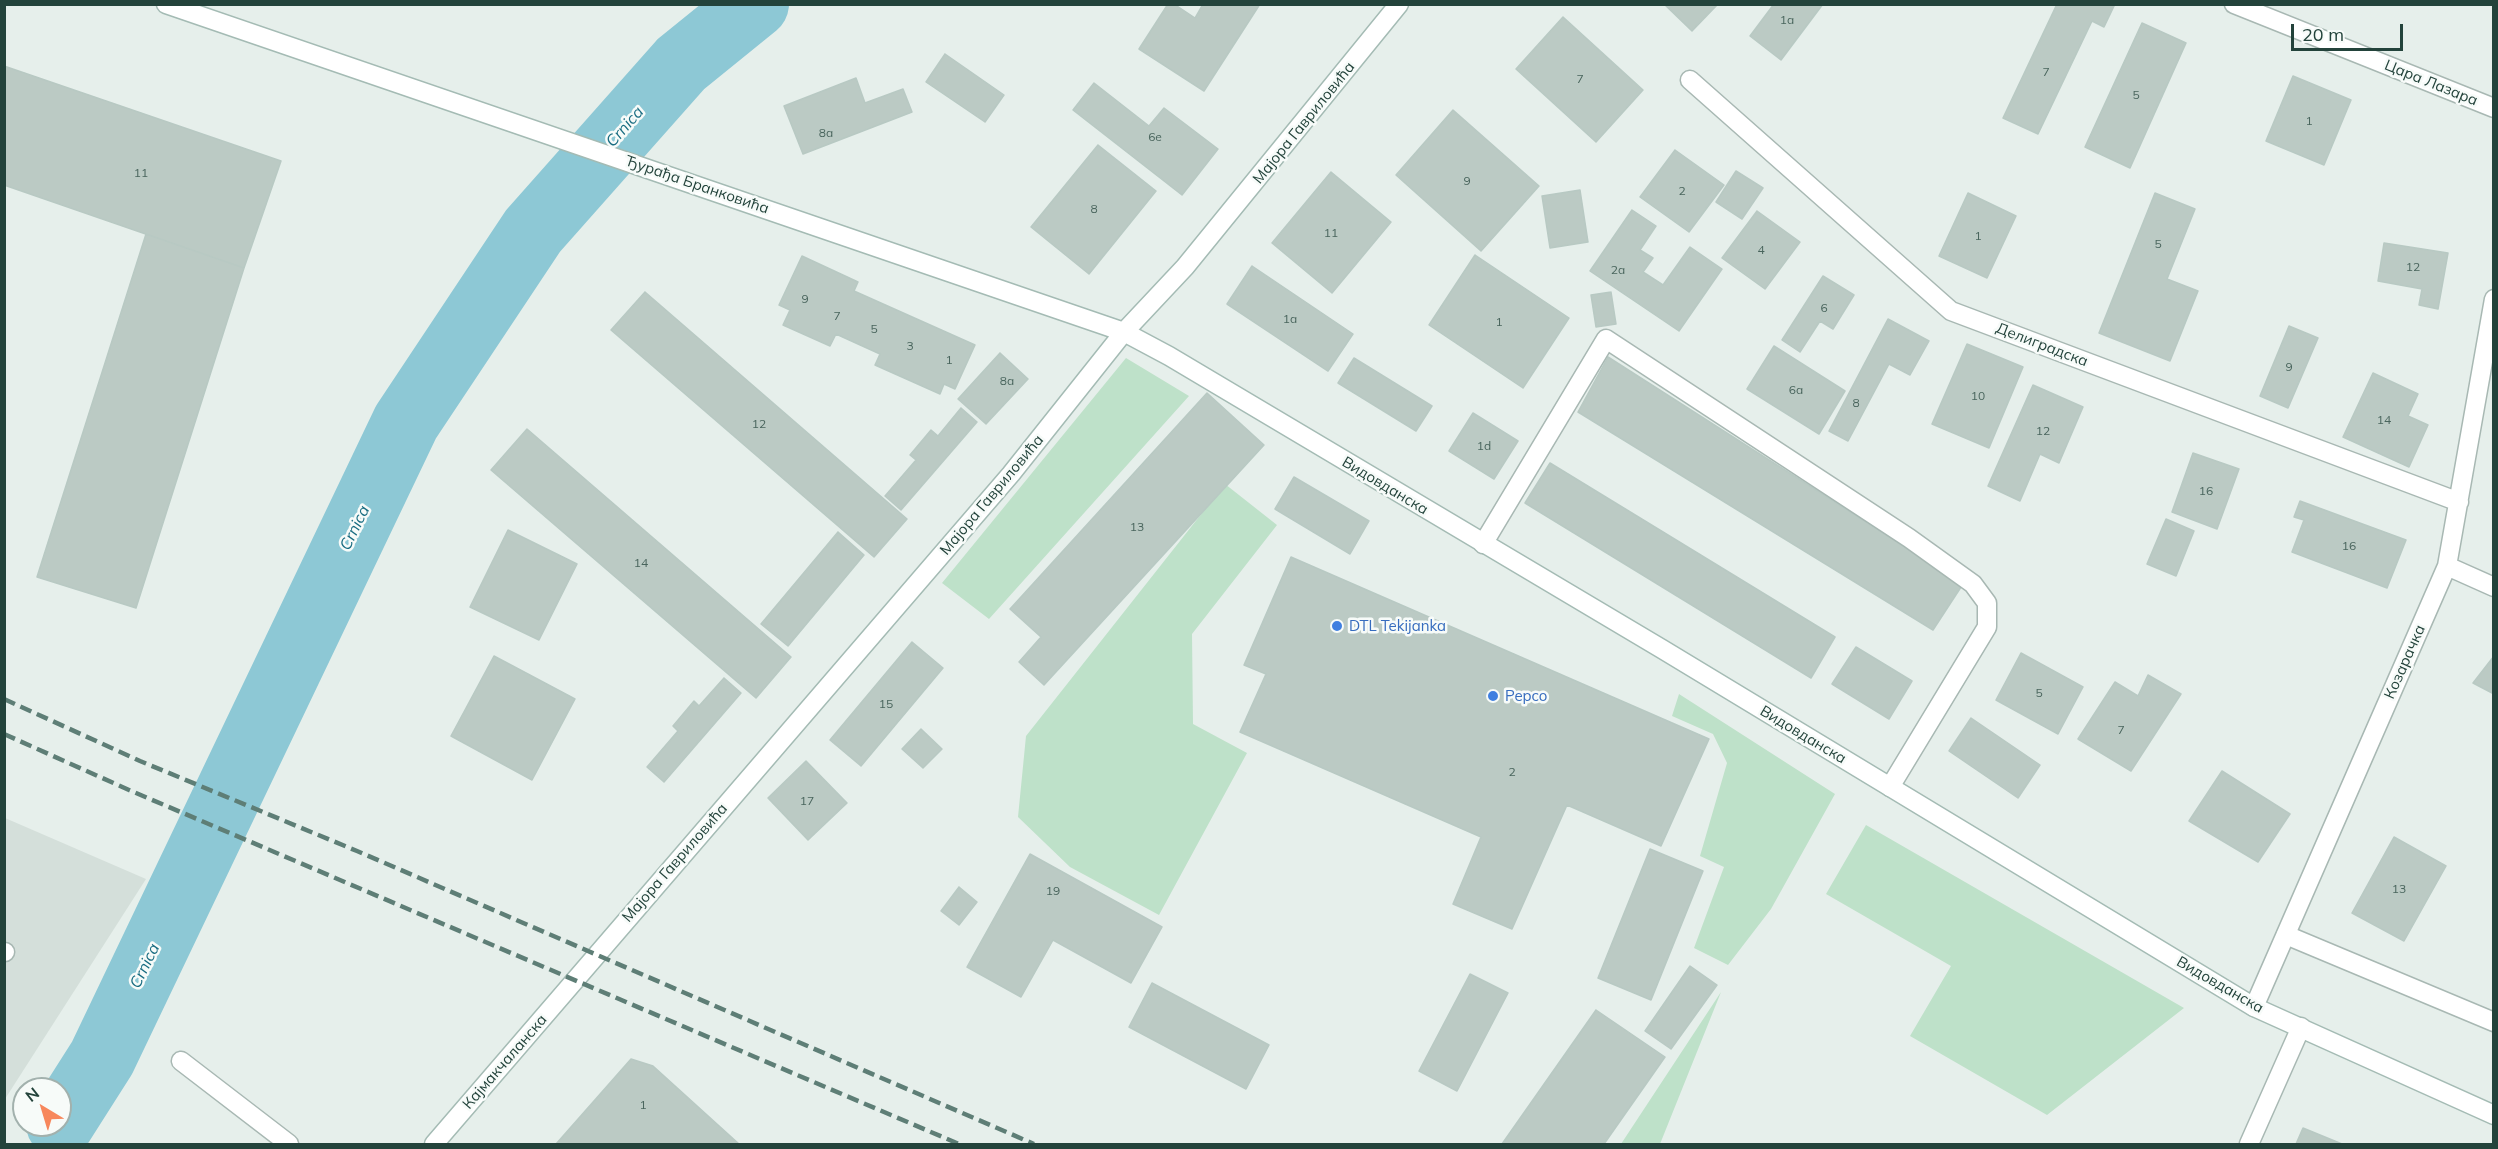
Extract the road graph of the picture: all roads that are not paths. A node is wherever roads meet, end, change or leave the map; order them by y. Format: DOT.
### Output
graph roads {
  1 [pos="166,4"];
  2 [pos="1400,4"];
  3 [pos="2234,4"];
  4 [pos="1690,80"];
  5 [pos="2493,108"];
  6 [pos="2493,310"];
  7 [pos="1124,332"];
  8 [pos="2459,502"];
  9 [pos="1483,544"];
  10 [pos="2447,566"];
  11 [pos="2493,587"];
  12 [pos="1890,787"];
  13 [pos="2286,935"];
  14 [pos="576,979"];
  15 [pos="2254,1007"];
  16 [pos="2493,1022"];
  17 [pos="2301,1027"];
  18 [pos="181,1062"];
  19 [pos="2493,1115"];
  20 [pos="289,1144"];
  21 [pos="434,1144"];
  22 [pos="2249,1144"];
  1 -- 7 [label="street, Ђурађа Бранковића"];
  2 -- 7 [label="street, Мајора Гавриловића"];
  3 -- 5 [label="street, Цара Лазара"];
  4 -- 8 [label="street, Делиградска"];
  6 -- 8 [label="street, Козарачка"];
  7 -- 9 [label="street, Видовданска"];
  7 -- 14 [label="street, Мајора Гавриловића"];
  8 -- 10 [label="street, Козарачка"];
  9 -- 12 [label="street, Видовданска"];
  9 -- 12 [label="street"];
  10 -- 11 [label="street"];
  10 -- 13 [label="street, Козарачка"];
  12 -- 15 [label="street, Видовданска"];
  13 -- 15 [label="street, Козарачка"];
  13 -- 16 [label="street"];
  14 -- 21 [label="street, Кајмакчаланска"];
  15 -- 17 [label="street, Видовданска"];
  17 -- 19 [label="street, Видовданска"];
  17 -- 22 [label="street"];
  18 -- 20 [label="street"];
}
